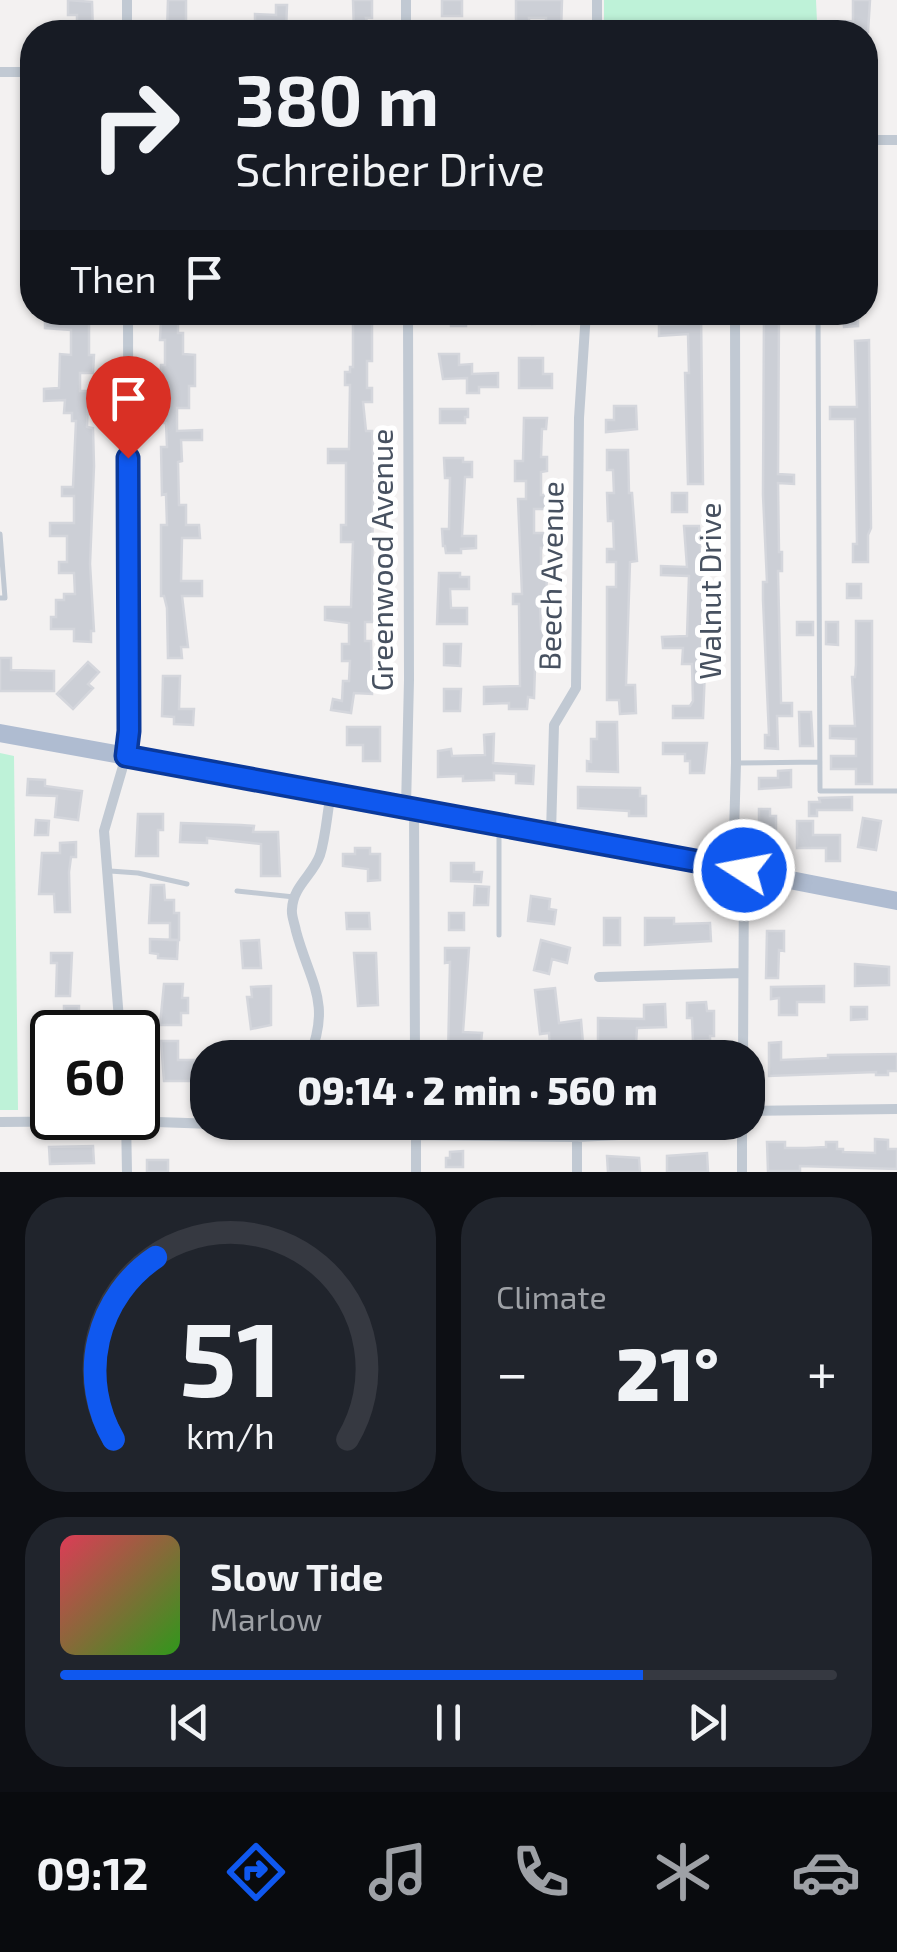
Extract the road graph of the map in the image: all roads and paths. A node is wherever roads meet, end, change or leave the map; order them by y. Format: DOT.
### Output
graph roads {
  1 [pos="128,325"];
  2 [pos="408,325"];
  3 [pos="585,325"];
  4 [pos="736,325"];
  5 [pos="818,325"];
  6 [pos="0,534"];
  7 [pos="2,565"];
  8 [pos="0,598"];
  9 [pos="0,733"];
  10 [pos="126,756"];
  11 [pos="736,762"];
  12 [pos="820,762"];
  13 [pos="897,791"];
  14 [pos="331,794"];
  15 [pos="410,808"];
  16 [pos="500,824"];
  17 [pos="550,833"];
  18 [pos="738,869"];
  19 [pos="107,871"];
  20 [pos="186,884"];
  21 [pos="237,890"];
  22 [pos="294,897"];
  23 [pos="897,901"];
  24 [pos="500,935"];
  25 [pos="743,973"];
  26 [pos="599,977"];
  27 [pos="118,1010"];
  28 [pos="315,1040"];
  29 [pos="415,1040"];
  30 [pos="743,1040"];
  31 [pos="897,1110"];
  32 [pos="765,1111"];
  33 [pos="160,1120"];
  34 [pos="30,1121"];
  35 [pos="190,1121"];
  36 [pos="0,1122"];
  37 [pos="126,1140"];
  38 [pos="416,1140"];
  39 [pos="577,1140"];
  40 [pos="742,1140"];
  41 [pos="127,1172"];
  42 [pos="416,1172"];
  43 [pos="577,1172"];
  44 [pos="742,1172"];
  1 -- 10 [label="street"];
  2 -- 15 [label="street, Greenwood Avenue"];
  3 -- 17 [label="street, Beech Avenue"];
  4 -- 11 [label="street, Walnut Drive"];
  5 -- 12 [label="lane"];
  6 -- 7 [label="lane"];
  7 -- 8 [label="lane"];
  9 -- 10 [label="main road"];
  10 -- 14 [label="main road"];
  10 -- 19 [label="street"];
  11 -- 12 [label="lane"];
  11 -- 18 [label="street, Walnut Drive"];
  12 -- 13 [label="lane"];
  14 -- 15 [label="main road"];
  14 -- 22 [label="street"];
  15 -- 16 [label="main road"];
  15 -- 29 [label="street, Greenwood Avenue"];
  16 -- 17 [label="main road"];
  16 -- 24 [label="lane"];
  17 -- 18 [label="main road"];
  18 -- 23 [label="main road"];
  18 -- 25 [label="street, Walnut Drive"];
  19 -- 20 [label="lane"];
  19 -- 27 [label="street"];
  21 -- 22 [label="lane"];
  22 -- 28 [label="street"];
  25 -- 26 [label="street"];
  25 -- 30 [label="street, Walnut Drive"];
  31 -- 32 [label="street"];
  33 -- 35 [label="street"];
  34 -- 36 [label="street"];
  37 -- 41 [label="street"];
  38 -- 42 [label="street"];
  39 -- 43 [label="street"];
  40 -- 44 [label="street"];
}
